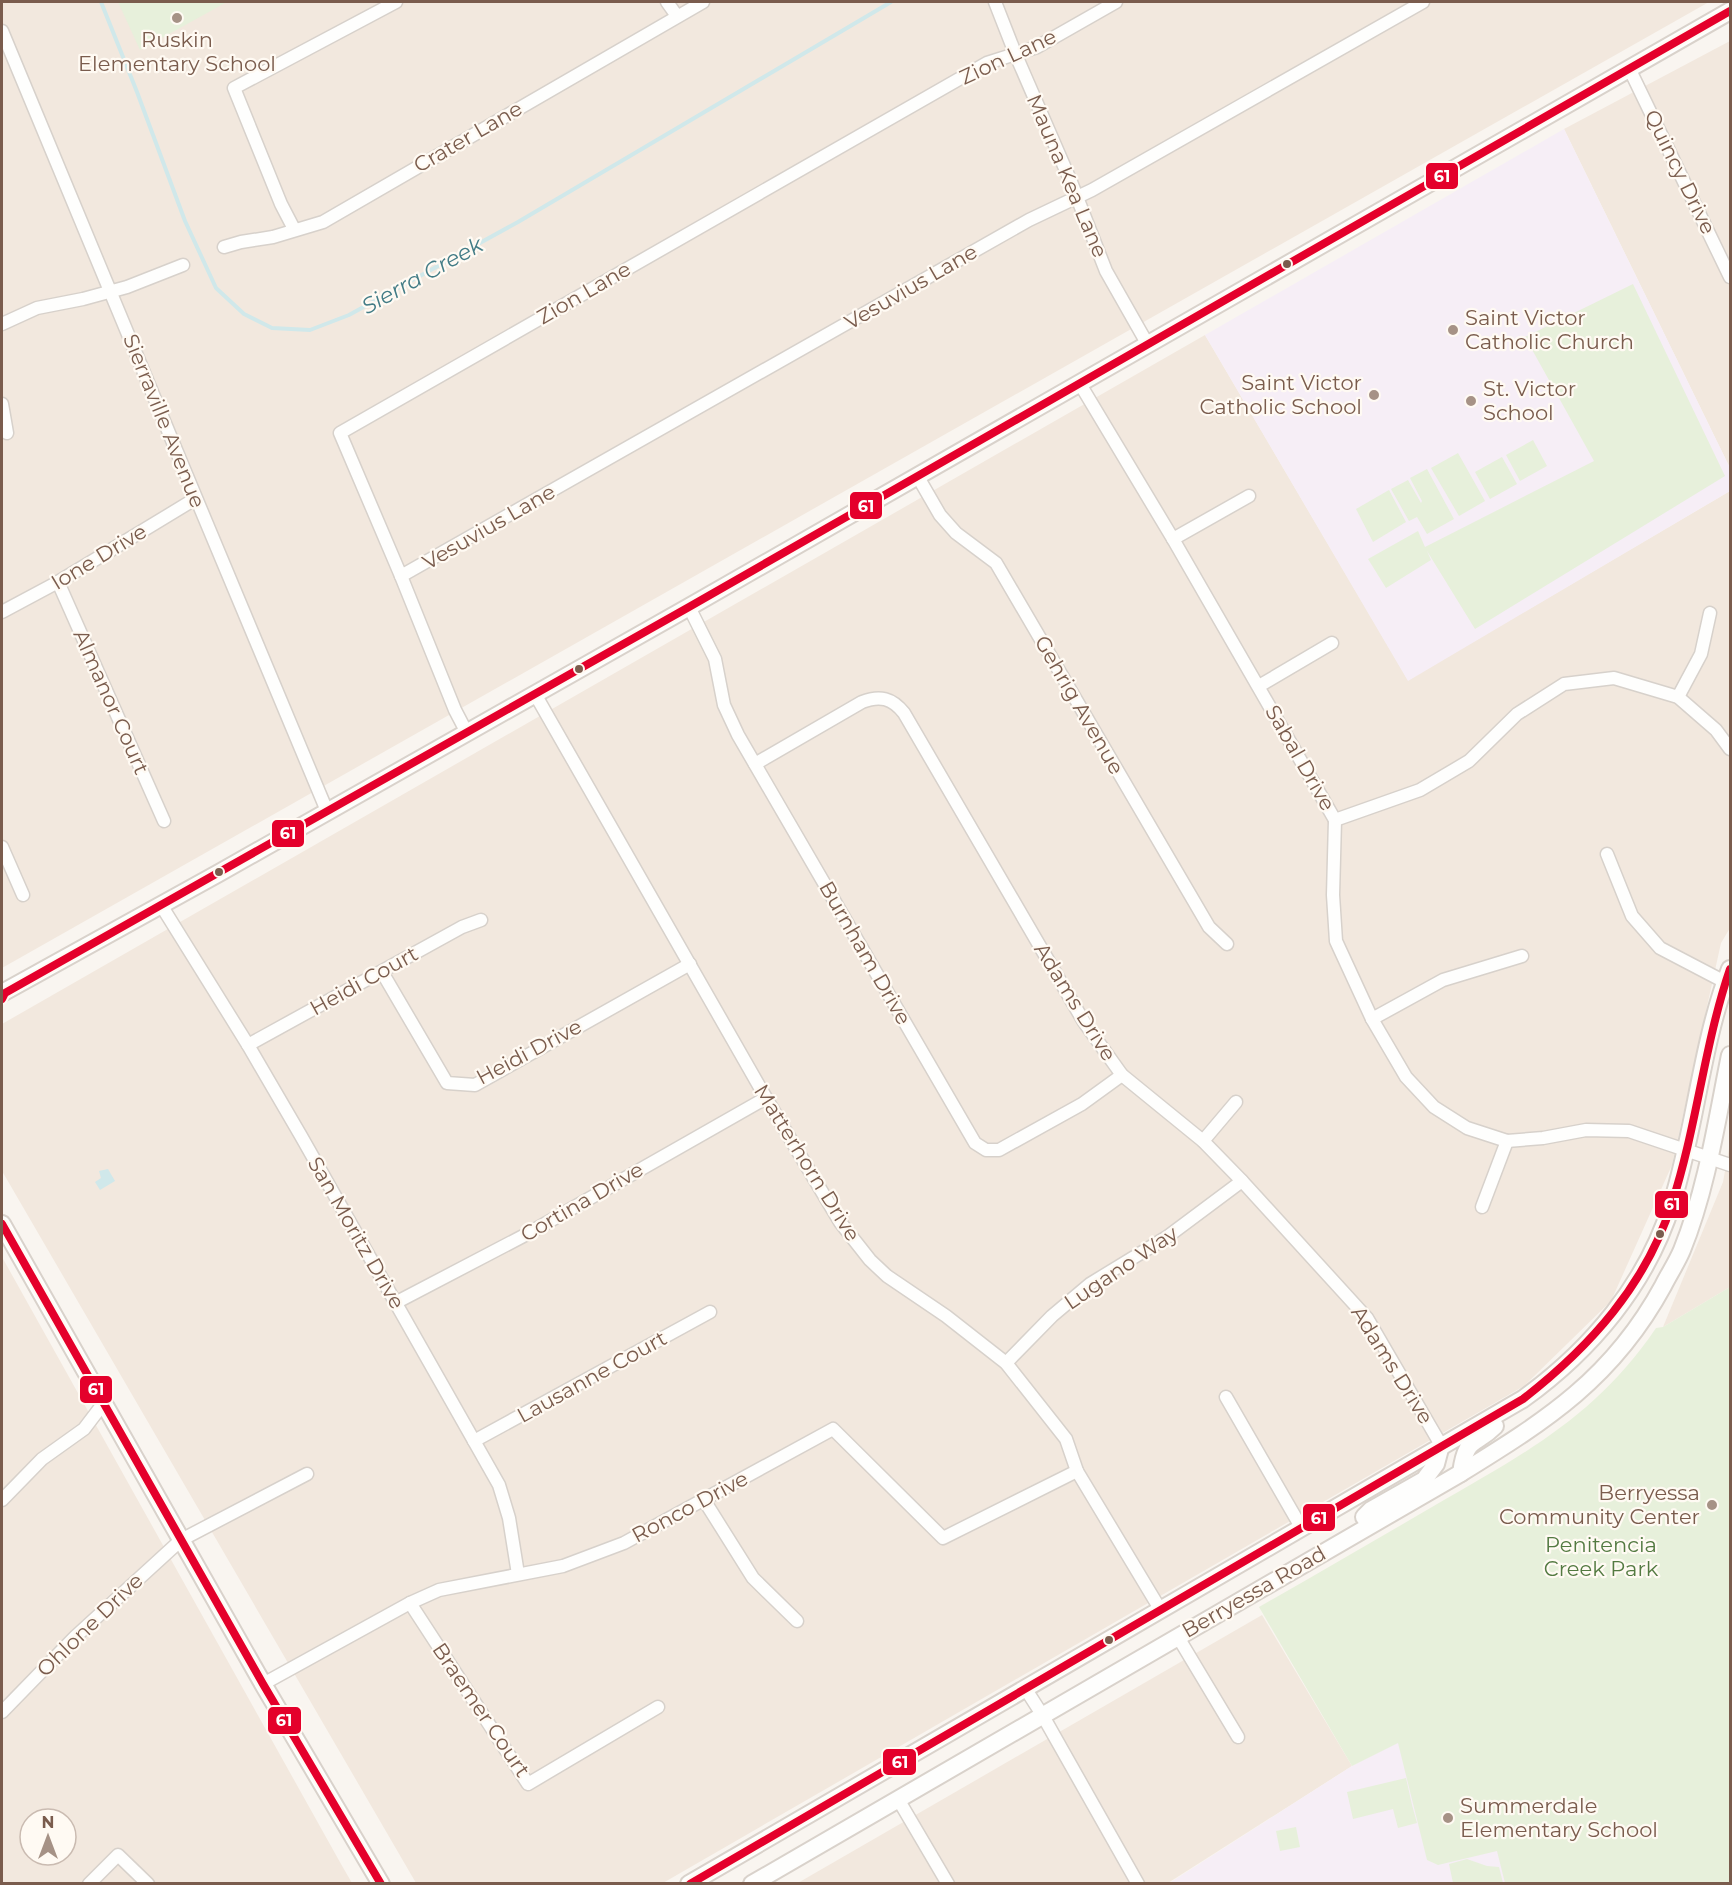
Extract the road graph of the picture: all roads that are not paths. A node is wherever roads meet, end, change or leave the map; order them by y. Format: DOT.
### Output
graph roads {
  1 [pos="396,2"];
  2 [pos="668,2"];
  3 [pos="703,2"];
  4 [pos="995,2"];
  5 [pos="1116,2"];
  6 [pos="1423,2"];
  7 [pos="1731,11"];
  8 [pos="677,16"];
  9 [pos="2,31"];
  10 [pos="1015,53"];
  11 [pos="1629,68"];
  12 [pos="1077,197"];
  13 [pos="294,230"];
  14 [pos="224,248"];
  15 [pos="183,265"];
  16 [pos="1731,276"];
  17 [pos="112,291"];
  18 [pos="2,324"];
  19 [pos="1148,345"];
  20 [pos="1080,384"];
  21 [pos="2,404"];
  22 [pos="7,433"];
  23 [pos="918,477"];
  24 [pos="1249,496"];
  25 [pos="195,499"];
  26 [pos="1173,539"];
  27 [pos="401,576"];
  28 [pos="58,582"];
  29 [pos="689,608"];
  30 [pos="2,612"];
  31 [pos="1710,613"];
  32 [pos="1332,643"];
  33 [pos="1259,686"];
  34 [pos="535,694"];
  35 [pos="1678,697"];
  36 [pos="466,733"];
  37 [pos="1731,749"];
  38 [pos="754,764"];
  39 [pos="327,811"];
  40 [pos="1335,820"];
  41 [pos="164,821"];
  42 [pos="2,847"];
  43 [pos="1607,854"];
  44 [pos="23,895"];
  45 [pos="161,905"];
  46 [pos="481,921"];
  47 [pos="1227,944"];
  48 [pos="1522,956"];
  49 [pos="690,964"];
  50 [pos="382,972"];
  51 [pos="1728,975"];
  52 [pos="3,995"];
  53 [pos="1372,1019"];
  54 [pos="248,1045"];
  55 [pos="1731,1054"];
  56 [pos="1122,1075"];
  57 [pos="766,1098"];
  58 [pos="1236,1102"];
  59 [pos="1203,1141"];
  60 [pos="1507,1141"];
  61 [pos="1686,1150"];
  62 [pos="1708,1158"];
  63 [pos="1731,1165"];
  64 [pos="1242,1181"];
  65 [pos="1482,1207"];
  66 [pos="2,1224"];
  67 [pos="396,1302"];
  68 [pos="710,1312"];
  69 [pos="1006,1363"];
  70 [pos="1226,1397"];
  71 [pos="103,1404"];
  72 [pos="1504,1410"];
  73 [pos="474,1441"];
  74 [pos="1442,1445"];
  75 [pos="1077,1471"];
  76 [pos="1461,1473"];
  77 [pos="307,1474"];
  78 [pos="2,1500"];
  79 [pos="704,1500"];
  80 [pos="1301,1527"];
  81 [pos="181,1540"];
  82 [pos="1338,1543"];
  83 [pos="518,1574"];
  84 [pos="411,1603"];
  85 [pos="1160,1610"];
  86 [pos="797,1622"];
  87 [pos="1178,1637"];
  88 [pos="263,1684"];
  89 [pos="1025,1688"];
  90 [pos="658,1707"];
  91 [pos="2,1712"];
  92 [pos="1043,1716"];
  93 [pos="1238,1737"];
  94 [pos="898,1799"];
  95 [pos="757,1882"];
  96 [pos="89,1884"];
  97 [pos="148,1884"];
  98 [pos="381,1884"];
  99 [pos="688,1884"];
  100 [pos="948,1884"];
  101 [pos="1138,1884"];
  1 -- 13 [label="street"];
  2 -- 8 [label="street"];
  3 -- 8 [label="street, Crater Lane"];
  4 -- 10 [label="street, Mauna Kea Lane"];
  5 -- 10 [label="street, Zion Lane"];
  6 -- 12 [label="street, Vesuvius Lane"];
  7 -- 11 [label="main road"];
  8 -- 13 [label="street, Crater Lane"];
  9 -- 17 [label="street, Sierraville Avenue"];
  10 -- 12 [label="street, Mauna Kea Lane"];
  10 -- 27 [label="street, Zion Lane"];
  11 -- 16 [label="street, Quincy Drive"];
  11 -- 19 [label="main road"];
  12 -- 19 [label="street, Mauna Kea Lane"];
  12 -- 27 [label="street, Vesuvius Lane"];
  13 -- 14 [label="street, Crater Lane"];
  15 -- 17 [label="street"];
  17 -- 18 [label="street"];
  17 -- 25 [label="street, Sierraville Avenue"];
  19 -- 20 [label="main road"];
  20 -- 23 [label="main road"];
  20 -- 26 [label="street, Sabal Drive"];
  21 -- 22 [label="street"];
  23 -- 29 [label="main road"];
  23 -- 47 [label="street, Gehrig Avenue"];
  24 -- 26 [label="street"];
  25 -- 28 [label="street, Ione Drive"];
  25 -- 39 [label="street, Sierraville Avenue"];
  26 -- 33 [label="street, Sabal Drive"];
  27 -- 36 [label="street, Zion Lane"];
  28 -- 30 [label="street, Ione Drive"];
  28 -- 41 [label="street, Almanor Court"];
  29 -- 34 [label="main road"];
  29 -- 38 [label="street, Burnham Drive"];
  31 -- 35 [label="street"];
  32 -- 33 [label="street"];
  33 -- 40 [label="street, Sabal Drive"];
  34 -- 36 [label="main road"];
  34 -- 49 [label="street, Matterhorn Drive"];
  35 -- 37 [label="street"];
  35 -- 40 [label="street"];
  36 -- 39 [label="main road"];
  38 -- 56 [label="street, Adams Drive"];
  38 -- 56 [label="street, Burnham Drive"];
  39 -- 45 [label="main road"];
  40 -- 53 [label="street, Sabal Drive"];
  42 -- 44 [label="street"];
  43 -- 51 [label="street"];
  45 -- 52 [label="main road"];
  45 -- 54 [label="street, San Moritz Drive"];
  46 -- 50 [label="street, Heidi Court"];
  48 -- 53 [label="street"];
  49 -- 50 [label="street, Heidi Drive"];
  49 -- 57 [label="street, Matterhorn Drive"];
  50 -- 54 [label="street, Heidi Court"];
  51 -- 61 [label="main road, Berryessa Road"];
  53 -- 60 [label="street, Sabal Drive"];
  54 -- 67 [label="street, San Moritz Drive"];
  55 -- 62 [label="main road, Berryessa Road"];
  56 -- 59 [label="street, Adams Drive"];
  57 -- 67 [label="street, Cortina Drive"];
  57 -- 69 [label="street, Matterhorn Drive"];
  58 -- 59 [label="street"];
  59 -- 64 [label="street, Adams Drive"];
  60 -- 61 [label="street, Sabal Drive"];
  60 -- 65 [label="street"];
  61 -- 62 [label="street, Sabal Drive"];
  61 -- 72 [label="main road, Berryessa Road"];
  62 -- 63 [label="street, Sabal Drive"];
  62 -- 76 [label="main road, Berryessa Road"];
  64 -- 69 [label="street, Lugano Way"];
  64 -- 74 [label="street, Adams Drive"];
  66 -- 71 [label="main road"];
  67 -- 73 [label="street, San Moritz Drive"];
  68 -- 73 [label="street, Lausanne Court"];
  69 -- 75 [label="street, Matterhorn Drive"];
  70 -- 80 [label="street"];
  71 -- 78 [label="street"];
  71 -- 81 [label="main road"];
  72 -- 74 [label="main road, Berryessa Road"];
  72 -- 76 [label="main road"];
  73 -- 83 [label="street, San Moritz Drive"];
  74 -- 80 [label="main road, Berryessa Road"];
  74 -- 82 [label="main road"];
  75 -- 79 [label="street, Ronco Drive"];
  75 -- 85 [label="street, Matterhorn Drive"];
  76 -- 82 [label="main road, Berryessa Road"];
  77 -- 81 [label="street, Ohlone Drive"];
  79 -- 83 [label="street, Ronco Drive"];
  79 -- 86 [label="street"];
  80 -- 85 [label="main road, Berryessa Road"];
  81 -- 88 [label="main road"];
  81 -- 91 [label="street, Ohlone Drive"];
  82 -- 87 [label="main road, Berryessa Road"];
  83 -- 84 [label="street, Ronco Drive"];
  84 -- 88 [label="street, Ronco Drive"];
  84 -- 90 [label="street, Braemer Court"];
  85 -- 89 [label="main road, Berryessa Road"];
  87 -- 92 [label="main road, Berryessa Road"];
  87 -- 93 [label="street"];
  88 -- 98 [label="main road"];
  89 -- 92 [label="street"];
  89 -- 99 [label="main road, Berryessa Road"];
  92 -- 94 [label="main road, Berryessa Road"];
  92 -- 101 [label="street"];
  94 -- 95 [label="main road, Berryessa Road"];
  94 -- 100 [label="street"];
  96 -- 97 [label="street"];
}
